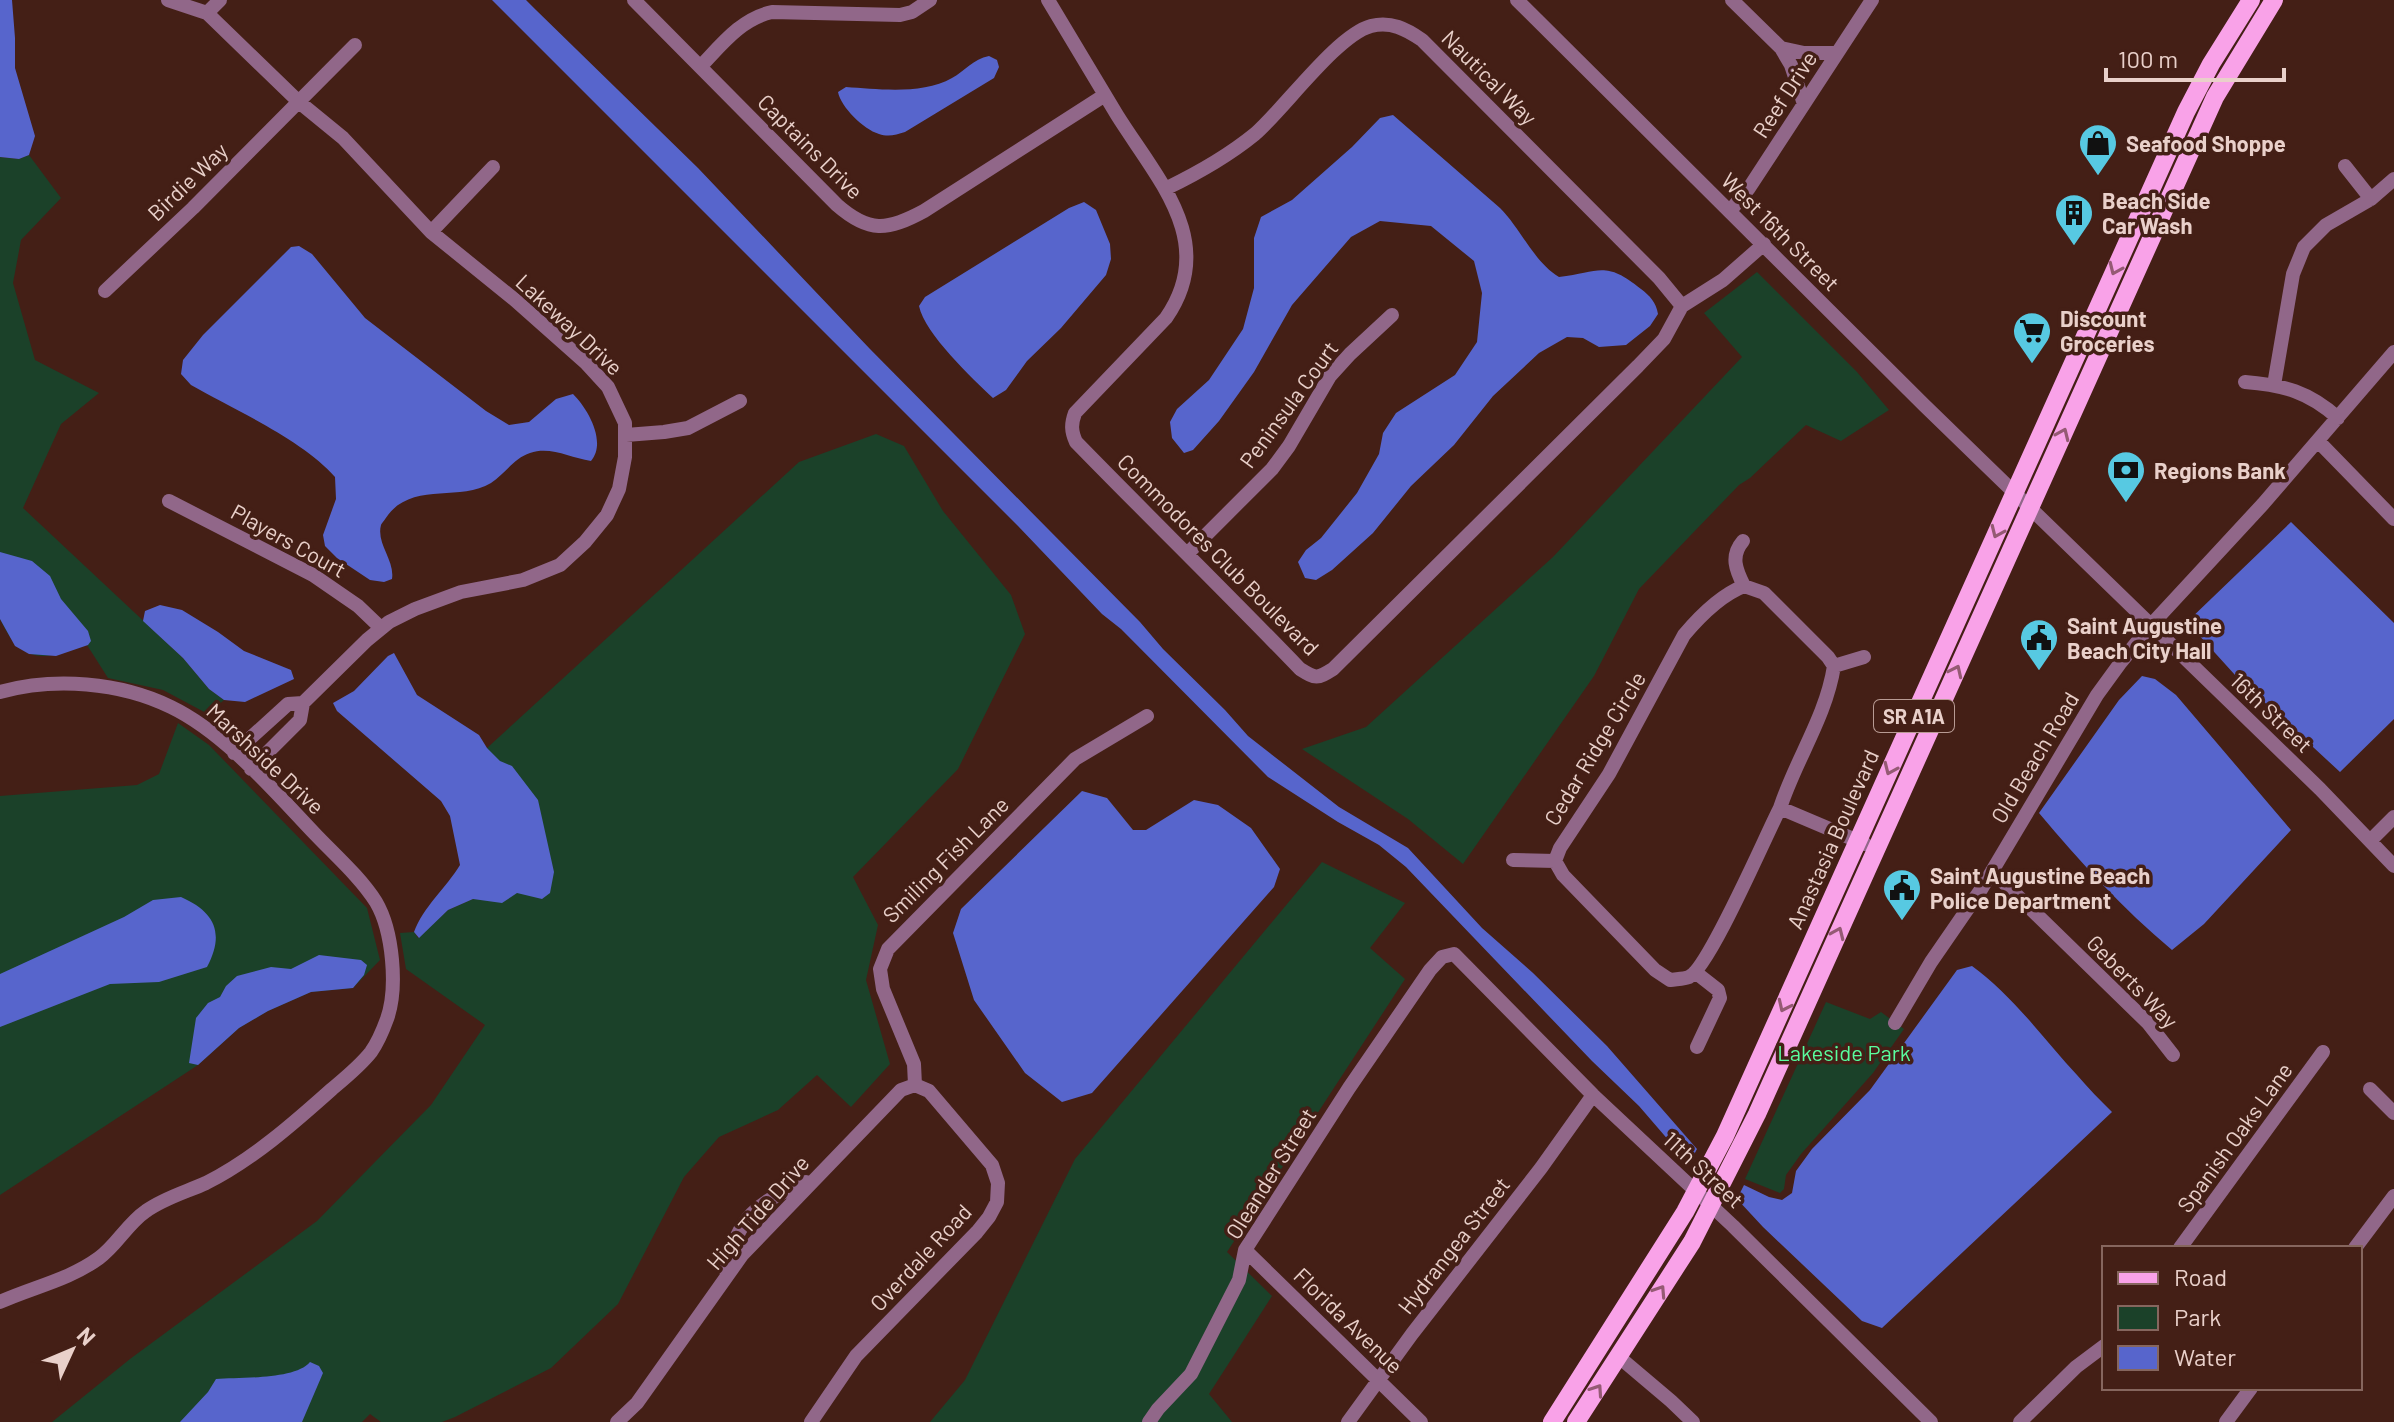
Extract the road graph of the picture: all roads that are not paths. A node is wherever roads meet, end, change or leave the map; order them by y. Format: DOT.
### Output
graph roads {
  1 [pos="168,0"];
  2 [pos="220,0"];
  3 [pos="634,0"];
  4 [pos="930,0"];
  5 [pos="1048,0"];
  6 [pos="1517,0"];
  7 [pos="1732,0"];
  8 [pos="1872,0"];
  9 [pos="2251,0"];
  10 [pos="2274,0"];
  11 [pos="846,7"];
  12 [pos="207,13"];
  13 [pos="355,45"];
  14 [pos="1781,48"];
  15 [pos="1837,53"];
  16 [pos="701,66"];
  17 [pos="1105,95"];
  18 [pos="299,102"];
  19 [pos="1804,104"];
  20 [pos="2345,166"];
  21 [pos="493,167"];
  22 [pos="2394,179"];
  23 [pos="1167,188"];
  24 [pos="2371,199"];
  25 [pos="1730,211"];
  26 [pos="431,232"];
  27 [pos="1764,244"];
  28 [pos="105,291"];
  29 [pos="1682,306"];
  30 [pos="1392,315"];
  31 [pos="2394,352"];
  32 [pos="2245,382"];
  33 [pos="2274,385"];
  34 [pos="740,401"];
  35 [pos="2338,418"];
  36 [pos="626,435"];
  37 [pos="2318,441"];
  38 [pos="2014,492"];
  39 [pos="169,501"];
  40 [pos="2030,508"];
  41 [pos="2394,519"];
  42 [pos="1743,541"];
  43 [pos="1187,554"];
  44 [pos="1744,586"];
  45 [pos="2151,625"];
  46 [pos="381,628"];
  47 [pos="1864,657"];
  48 [pos="1834,666"];
  49 [pos="0,692"];
  50 [pos="303,703"];
  51 [pos="1147,716"];
  52 [pos="234,753"];
  53 [pos="251,769"];
  54 [pos="1780,808"];
  55 [pos="2394,817"];
  56 [pos="1858,841"];
  57 [pos="2370,841"];
  58 [pos="1876,849"];
  59 [pos="1513,860"];
  60 [pos="1555,861"];
  61 [pos="2394,866"];
  62 [pos="1992,871"];
  63 [pos="1445,956"];
  64 [pos="1695,972"];
  65 [pos="1895,1023"];
  66 [pos="1697,1047"];
  67 [pos="2323,1052"];
  68 [pos="2173,1055"];
  69 [pos="915,1085"];
  70 [pos="2370,1089"];
  71 [pos="1593,1095"];
  72 [pos="2394,1113"];
  73 [pos="813,1179"];
  74 [pos="1697,1193"];
  75 [pos="2394,1196"];
  76 [pos="1711,1206"];
  77 [pos="2181,1246"];
  78 [pos="2356,1246"];
  79 [pos="1245,1250"];
  80 [pos="724,1281"];
  81 [pos="0,1302"];
  82 [pos="2102,1348"];
  83 [pos="1619,1357"];
  84 [pos="1379,1381"];
  85 [pos="2250,1390"];
  86 [pos="617,1422"];
  87 [pos="811,1422"];
  88 [pos="1149,1422"];
  89 [pos="1348,1422"];
  90 [pos="1421,1422"];
  91 [pos="1552,1422"];
  92 [pos="1576,1422"];
  93 [pos="1693,1422"];
  94 [pos="1931,1422"];
  95 [pos="2020,1422"];
  96 [pos="2226,1422"];
  1 -- 12 [label="street"];
  2 -- 12 [label="street"];
  3 -- 16 [label="street, Captains Drive"];
  4 -- 11 [label="street"];
  5 -- 17 [label="street, Commodores Club Boulevard"];
  6 -- 25 [label="street, West 16th Street"];
  7 -- 14 [label="street"];
  8 -- 15 [label="street, Reef Drive"];
  9 -- 38 [label="main road, Anastasia Boulevard / SR A1A, one-way"];
  40 -- 10 [label="main road, Anastasia Boulevard / SR A1A, one-way"];
  11 -- 16 [label="street"];
  12 -- 18 [label="street, Lakeway Drive"];
  13 -- 18 [label="street, Birdie Way"];
  14 -- 15 [label="street"];
  14 -- 19 [label="street"];
  15 -- 19 [label="street, Reef Drive"];
  16 -- 17 [label="street, Captains Drive"];
  17 -- 23 [label="street, Commodores Club Boulevard"];
  18 -- 26 [label="street, Lakeway Drive"];
  18 -- 28 [label="street, Birdie Way"];
  19 -- 25 [label="street, Reef Drive"];
  20 -- 24 [label="street"];
  21 -- 26 [label="street"];
  22 -- 24 [label="street"];
  23 -- 29 [label="street, Nautical Way"];
  23 -- 43 [label="street, Commodores Club Boulevard"];
  24 -- 33 [label="street"];
  25 -- 27 [label="street, West 16th Street"];
  26 -- 36 [label="street, Lakeway Drive"];
  27 -- 29 [label="street, Commodores Club Boulevard"];
  27 -- 38 [label="street, West 16th Street"];
  29 -- 43 [label="street, Commodores Club Boulevard"];
  30 -- 43 [label="street, Peninsula Court"];
  31 -- 35 [label="street, Old Beach Road"];
  32 -- 33 [label="street"];
  33 -- 35 [label="street"];
  34 -- 36 [label="street"];
  35 -- 37 [label="street, Old Beach Road"];
  36 -- 46 [label="street, Lakeway Drive"];
  37 -- 41 [label="street"];
  37 -- 45 [label="street, Old Beach Road"];
  38 -- 40 [label="street, 16th Street"];
  38 -- 56 [label="main road, Anastasia Boulevard / SR A1A, one-way"];
  39 -- 46 [label="street, Players Court"];
  40 -- 45 [label="street, 16th Street"];
  58 -- 40 [label="main road, Anastasia Boulevard / SR A1A, one-way"];
  42 -- 44 [label="street"];
  44 -- 48 [label="street"];
  44 -- 60 [label="street, Cedar Ridge Circle"];
  45 -- 57 [label="street, 16th Street"];
  45 -- 62 [label="street, Old Beach Road"];
  46 -- 50 [label="street, Lakeway Drive"];
  47 -- 48 [label="street"];
  48 -- 54 [label="street"];
  49 -- 52 [label="street, Marshside Drive"];
  50 -- 52 [label="street, Lakeway Drive"];
  50 -- 53 [label="street, Lakeway Drive"];
  51 -- 69 [label="street, Smiling Fish Lane"];
  52 -- 53 [label="street, Marshside Drive"];
  53 -- 81 [label="street, Marshside Drive"];
  54 -- 56 [label="street"];
  54 -- 64 [label="street"];
  55 -- 57 [label="street"];
  56 -- 58 [label="street"];
  56 -- 74 [label="main road, Anastasia Boulevard / SR A1A, one-way"];
  57 -- 61 [label="street, 16th Street"];
  76 -- 58 [label="main road, Anastasia Boulevard / SR A1A, one-way"];
  59 -- 60 [label="street"];
  60 -- 64 [label="street, Cedar Ridge Circle"];
  62 -- 65 [label="street, Old Beach Road"];
  62 -- 68 [label="street, Geberts Way"];
  63 -- 71 [label="street, 11th Street"];
  63 -- 79 [label="street, Oleander Street"];
  64 -- 66 [label="street"];
  67 -- 77 [label="street, Spanish Oaks Lane"];
  69 -- 73 [label="street, High Tide Drive"];
  69 -- 87 [label="street, Overdale Road"];
  70 -- 72 [label="street"];
  71 -- 74 [label="street, 11th Street"];
  71 -- 84 [label="street, Hydrangea Street"];
  73 -- 80 [label="street, High Tide Drive"];
  73 -- 80 [label="street"];
  74 -- 76 [label="street, 11th Street"];
  74 -- 91 [label="main road, Anastasia Boulevard / SR A1A"];
  75 -- 78 [label="street"];
  83 -- 76 [label="main road, Anastasia Boulevard / SR A1A, one-way"];
  76 -- 94 [label="street, 11th Street"];
  79 -- 84 [label="street, Florida Avenue"];
  79 -- 88 [label="street, Oleander Street"];
  80 -- 86 [label="street, High Tide Drive"];
  82 -- 95 [label="street"];
  92 -- 83 [label="main road, Anastasia Boulevard / SR A1A, one-way"];
  83 -- 93 [label="street"];
  84 -- 89 [label="street, Hydrangea Street"];
  84 -- 90 [label="street, Florida Avenue"];
  85 -- 96 [label="street"];
}
